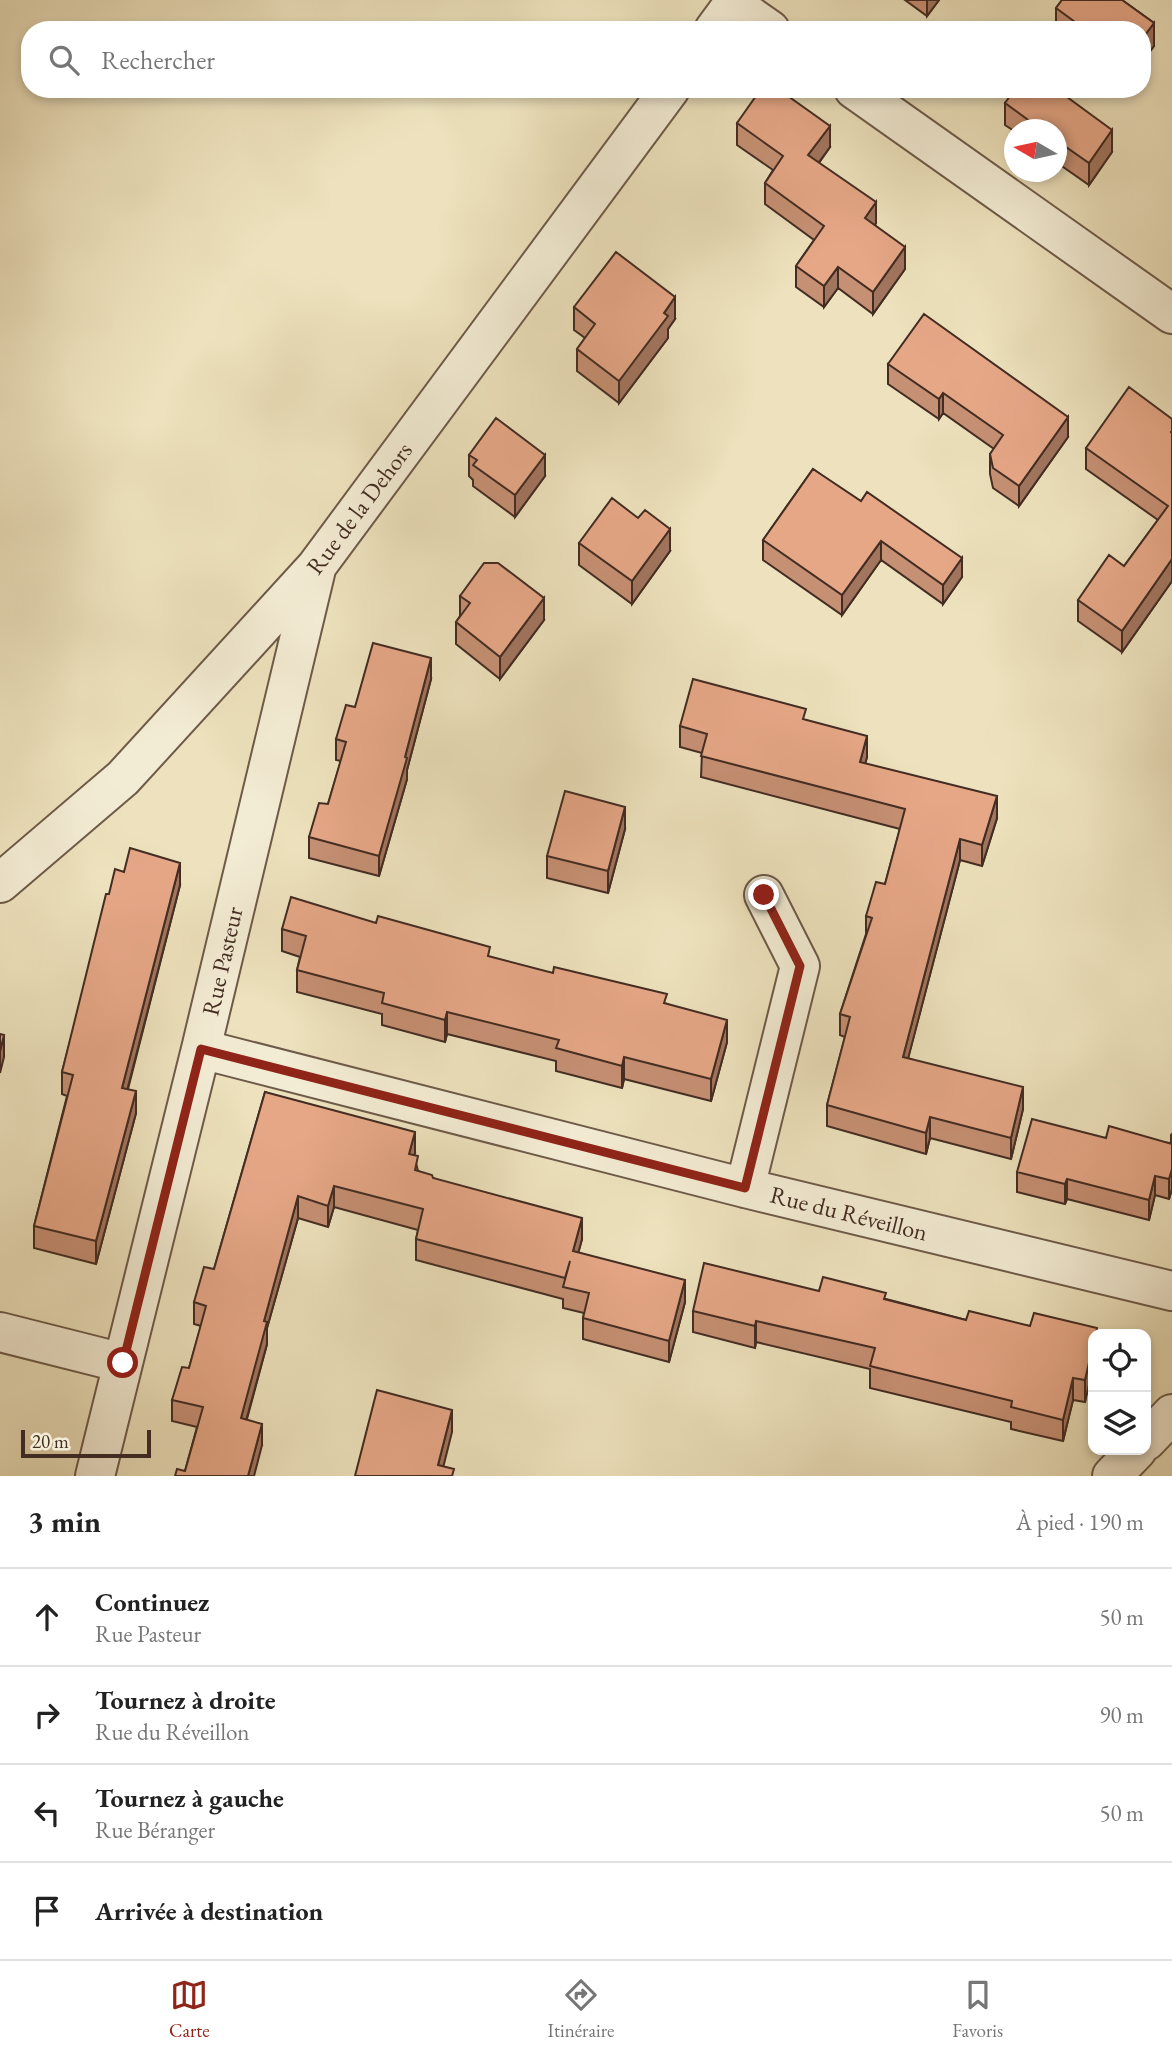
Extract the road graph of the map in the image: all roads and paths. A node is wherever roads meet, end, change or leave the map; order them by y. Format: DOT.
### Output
graph roads {
  1 [pos="728,11"];
  2 [pos="750,21"];
  3 [pos="663,98"];
  4 [pos="867,98"];
  5 [pos="1172,314"];
  6 [pos="316,567"];
  7 [pos="0,883"];
  8 [pos="764,895"];
  9 [pos="201,1049"];
  10 [pos="745,1188"];
  11 [pos="1172,1292"];
  12 [pos="0,1332"];
  13 [pos="123,1363"];
  14 [pos="1172,1414"];
  15 [pos="1151,1436"];
  16 [pos="1133,1455"];
  17 [pos="95,1476"];
  18 [pos="1112,1476"];
  1 -- 2 [label="street"];
  3 -- 6 [label="street, Rue de la Dehors"];
  4 -- 5 [label="street"];
  6 -- 7 [label="street, Rue de la Dehors"];
  6 -- 9 [label="street, Rue Pasteur"];
  8 -- 10 [label="street"];
  9 -- 10 [label="street, Rue du Réveillon"];
  9 -- 13 [label="street, Rue Pasteur"];
  10 -- 11 [label="street, Rue du Réveillon"];
  12 -- 13 [label="street"];
  13 -- 17 [label="street, Rue Pasteur"];
  14 -- 15 [label="street"];
  16 -- 18 [label="street"];
}
